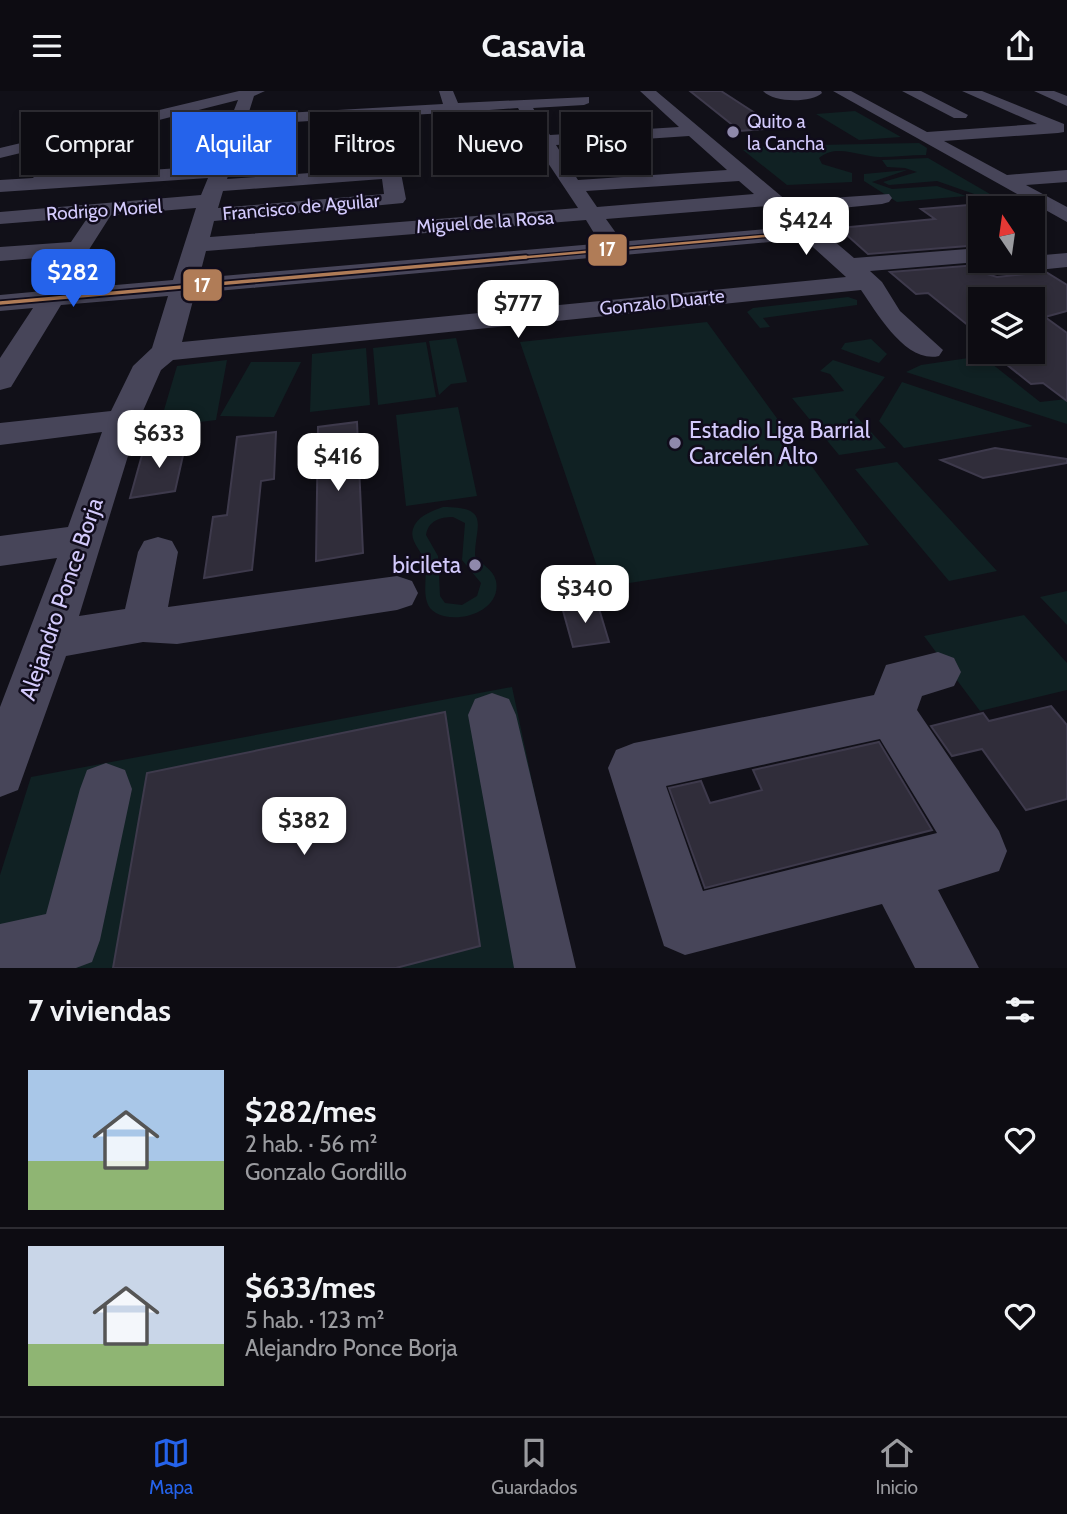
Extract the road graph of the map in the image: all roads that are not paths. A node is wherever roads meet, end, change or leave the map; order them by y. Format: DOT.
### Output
graph roads {
  1 [pos="227,91"];
  2 [pos="446,91"];
  3 [pos="648,91"];
  4 [pos="769,91"];
  5 [pos="811,91"];
  6 [pos="840,91"];
  7 [pos="909,91"];
  8 [pos="970,91"];
  9 [pos="1041,91"];
  10 [pos="253,92"];
  11 [pos="1067,101"];
  12 [pos="523,103"];
  13 [pos="588,104"];
  14 [pos="454,107"];
  15 [pos="382,111"];
  16 [pos="1019,111"];
  17 [pos="157,112"];
  18 [pos="193,112"];
  19 [pos="212,112"];
  20 [pos="243,112"];
  21 [pos="456,112"];
  22 [pos="528,112"];
  23 [pos="972,114"];
  24 [pos="158,115"];
  25 [pos="685,119"];
  26 [pos="893,119"];
  27 [pos="296,121"];
  28 [pos="713,124"];
  29 [pos="651,128"];
  30 [pos="1062,130"];
  31 [pos="21,141"];
  32 [pos="936,142"];
  33 [pos="0,145"];
  34 [pos="547,146"];
  35 [pos="21,148"];
  36 [pos="717,152"];
  37 [pos="0,153"];
  38 [pos="691,154"];
  39 [pos="989,155"];
  40 [pos="963,157"];
  41 [pos="557,163"];
  42 [pos="561,163"];
  43 [pos="46,175"];
  44 [pos="219,175"];
  45 [pos="229,175"];
  46 [pos="366,175"];
  47 [pos="391,175"];
  48 [pos="744,175"];
  49 [pos="1067,176"];
  50 [pos="129,177"];
  51 [pos="1007,181"];
  52 [pos="39,183"];
  53 [pos="576,186"];
  54 [pos="215,187"];
  55 [pos="4,188"];
  56 [pos="1008,196"];
  57 [pos="882,198"];
  58 [pos="396,199"];
  59 [pos="777,204"];
  60 [pos="104,210"];
  61 [pos="1045,211"];
  62 [pos="594,214"];
  63 [pos="1065,214"];
  64 [pos="0,218"];
  65 [pos="433,226"];
  66 [pos="400,229"];
  67 [pos="810,232"];
  68 [pos="199,244"];
  69 [pos="78,249"];
  70 [pos="616,249"];
  71 [pos="0,254"];
  72 [pos="968,258"];
  73 [pos="1067,260"];
  74 [pos="1045,262"];
  75 [pos="872,280"];
  76 [pos="186,286"];
  77 [pos="448,293"];
  78 [pos="52,299"];
  79 [pos="0,303"];
  80 [pos="922,344"];
  81 [pos="164,352"];
  82 [pos="4,370"];
  83 [pos="123,420"];
  84 [pos="0,434"];
  85 [pos="82,540"];
  86 [pos="0,551"];
  87 [pos="158,552"];
  88 [pos="397,593"];
  89 [pos="143,624"];
  90 [pos="49,640"];
  91 [pos="938,672"];
  92 [pos="892,714"];
  93 [pos="492,715"];
  94 [pos="0,772"];
  95 [pos="106,789"];
  96 [pos="897,872"];
  97 [pos="67,954"];
  98 [pos="0,955"];
  99 [pos="545,968"];
  100 [pos="948,968"];
  1 -- 17 [label="street"];
  2 -- 14 [label="street"];
  3 -- 25 [label="street"];
  4 -- 5 [label="street"];
  6 -- 26 [label="street"];
  7 -- 23 [label="street"];
  8 -- 16 [label="street"];
  9 -- 11 [label="street"];
  10 -- 20 [label="street, Alejandro Ponce Borja"];
  10 -- 24 [label="street"];
  12 -- 13 [label="street"];
  12 -- 14 [label="street"];
  12 -- 22 [label="street"];
  14 -- 15 [label="street"];
  14 -- 21 [label="street"];
  15 -- 27 [label="street"];
  16 -- 23 [label="street"];
  16 -- 30 [label="street"];
  18 -- 19 [label="street"];
  23 -- 26 [label="street"];
  25 -- 28 [label="street"];
  25 -- 29 [label="street"];
  25 -- 36 [label="street"];
  26 -- 32 [label="street"];
  30 -- 32 [label="street"];
  31 -- 33 [label="street"];
  32 -- 40 [label="street"];
  32 -- 56 [label="street"];
  34 -- 41 [label="street"];
  35 -- 37 [label="street"];
  36 -- 38 [label="street"];
  36 -- 48 [label="street"];
  39 -- 40 [label="street"];
  40 -- 51 [label="street"];
  41 -- 42 [label="street"];
  41 -- 53 [label="street"];
  43 -- 52 [label="street"];
  44 -- 54 [label="street, Alejandro Ponce Borja"];
  45 -- 54 [label="street"];
  46 -- 54 [label="street"];
  47 -- 58 [label="street"];
  48 -- 53 [label="street"];
  48 -- 59 [label="street"];
  49 -- 51 [label="street"];
  50 -- 52 [label="street"];
  50 -- 54 [label="street"];
  51 -- 63 [label="street"];
  52 -- 55 [label="street"];
  53 -- 62 [label="street"];
  54 -- 58 [label="street, Francisco de Aguilar"];
  54 -- 60 [label="street, Rodrigo Moriel"];
  54 -- 68 [label="street, Alejandro Ponce Borja"];
  57 -- 59 [label="street, Miguel de la Rosa"];
  58 -- 66 [label="street"];
  59 -- 62 [label="street, Miguel de la Rosa"];
  59 -- 67 [label="street"];
  60 -- 64 [label="street, Rodrigo Moriel"];
  60 -- 69 [label="street"];
  61 -- 63 [label="street"];
  62 -- 65 [label="street, Miguel de la Rosa"];
  62 -- 70 [label="street"];
  65 -- 66 [label="street, Miguel de la Rosa"];
  65 -- 77 [label="street"];
  66 -- 68 [label="street, Miguel de la Rosa"];
  67 -- 70 [label="street"];
  67 -- 75 [label="street"];
  68 -- 76 [label="street, Alejandro Ponce Borja"];
  69 -- 71 [label="street"];
  69 -- 78 [label="street"];
  70 -- 77 [label="street"];
  72 -- 75 [label="street, Gonzalo Duarte"];
  73 -- 74 [label="street"];
  75 -- 77 [label="street, Gonzalo Duarte"];
  75 -- 80 [label="street"];
  76 -- 77 [label="street"];
  76 -- 78 [label="street"];
  76 -- 81 [label="street, Alejandro Ponce Borja"];
  77 -- 81 [label="street, Gonzalo Duarte"];
  78 -- 79 [label="street"];
  78 -- 82 [label="street"];
  81 -- 83 [label="street, Alejandro Ponce Borja"];
  83 -- 84 [label="street"];
  83 -- 85 [label="street, Alejandro Ponce Borja"];
  85 -- 86 [label="street"];
  85 -- 90 [label="street, Alejandro Ponce Borja"];
  87 -- 89 [label="street"];
  88 -- 89 [label="street"];
  89 -- 90 [label="street"];
  90 -- 94 [label="street, Alejandro Ponce Borja"];
  91 -- 92 [label="street"];
  92 -- 96 [label="street"];
  92 -- 96 [label="street"];
  93 -- 99 [label="street"];
  95 -- 97 [label="street"];
  96 -- 100 [label="street"];
  97 -- 98 [label="street"];
}
